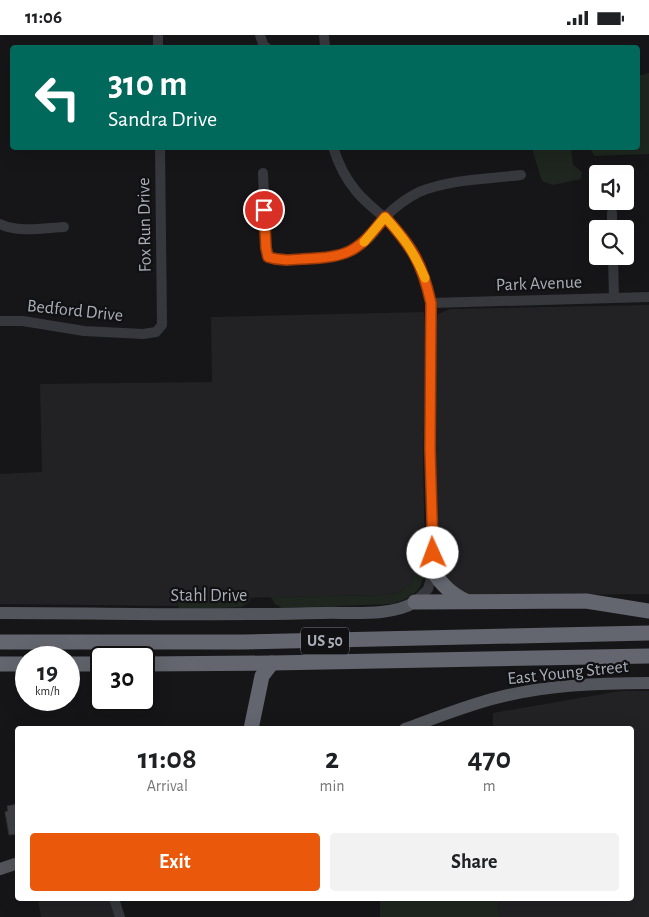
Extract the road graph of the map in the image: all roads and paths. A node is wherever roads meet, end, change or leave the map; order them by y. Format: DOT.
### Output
graph roads {
  1 [pos="160,150"];
  2 [pos="333,150"];
  3 [pos="264,173"];
  4 [pos="521,175"];
  5 [pos="612,213"];
  6 [pos="385,217"];
  7 [pos="612,220"];
  8 [pos="0,224"];
  9 [pos="64,227"];
  10 [pos="613,265"];
  11 [pos="649,297"];
  12 [pos="614,298"];
  13 [pos="431,303"];
  14 [pos="0,321"];
  15 [pos="146,334"];
  16 [pos="433,571"];
  17 [pos="415,602"];
  18 [pos="467,602"];
  19 [pos="649,611"];
  20 [pos="0,613"];
  21 [pos="649,633"];
  22 [pos="0,642"];
  23 [pos="649,656"];
  24 [pos="272,663"];
  25 [pos="0,664"];
  26 [pos="15,664"];
  27 [pos="155,664"];
  28 [pos="649,683"];
  29 [pos="252,726"];
  30 [pos="414,726"];
  31 [pos="15,864"];
  32 [pos="0,869"];
  33 [pos="115,901"];
  34 [pos="120,917"];
  1 -- 15 [label="street, Fox Run Drive"];
  2 -- 6 [label="street"];
  3 -- 6 [label="street"];
  4 -- 6 [label="street"];
  5 -- 7 [label="street"];
  6 -- 13 [label="street"];
  8 -- 9 [label="street"];
  10 -- 12 [label="street"];
  11 -- 12 [label="street, Park Avenue"];
  12 -- 13 [label="street, Park Avenue"];
  13 -- 16 [label="street"];
  14 -- 15 [label="street, Bedford Drive"];
  16 -- 17 [label="street"];
  16 -- 18 [label="highway"];
  17 -- 18 [label="highway"];
  17 -- 20 [label="main road, Stahl Drive"];
  18 -- 19 [label="highway"];
  21 -- 22 [label="highway, US 50"];
  23 -- 24 [label="highway, US 50"];
  24 -- 27 [label="highway, US 50"];
  24 -- 29 [label="highway"];
  25 -- 26 [label="highway"];
  28 -- 30 [label="main road, East Young Street"];
  31 -- 32 [label="main road"];
  33 -- 34 [label="street"];
}
